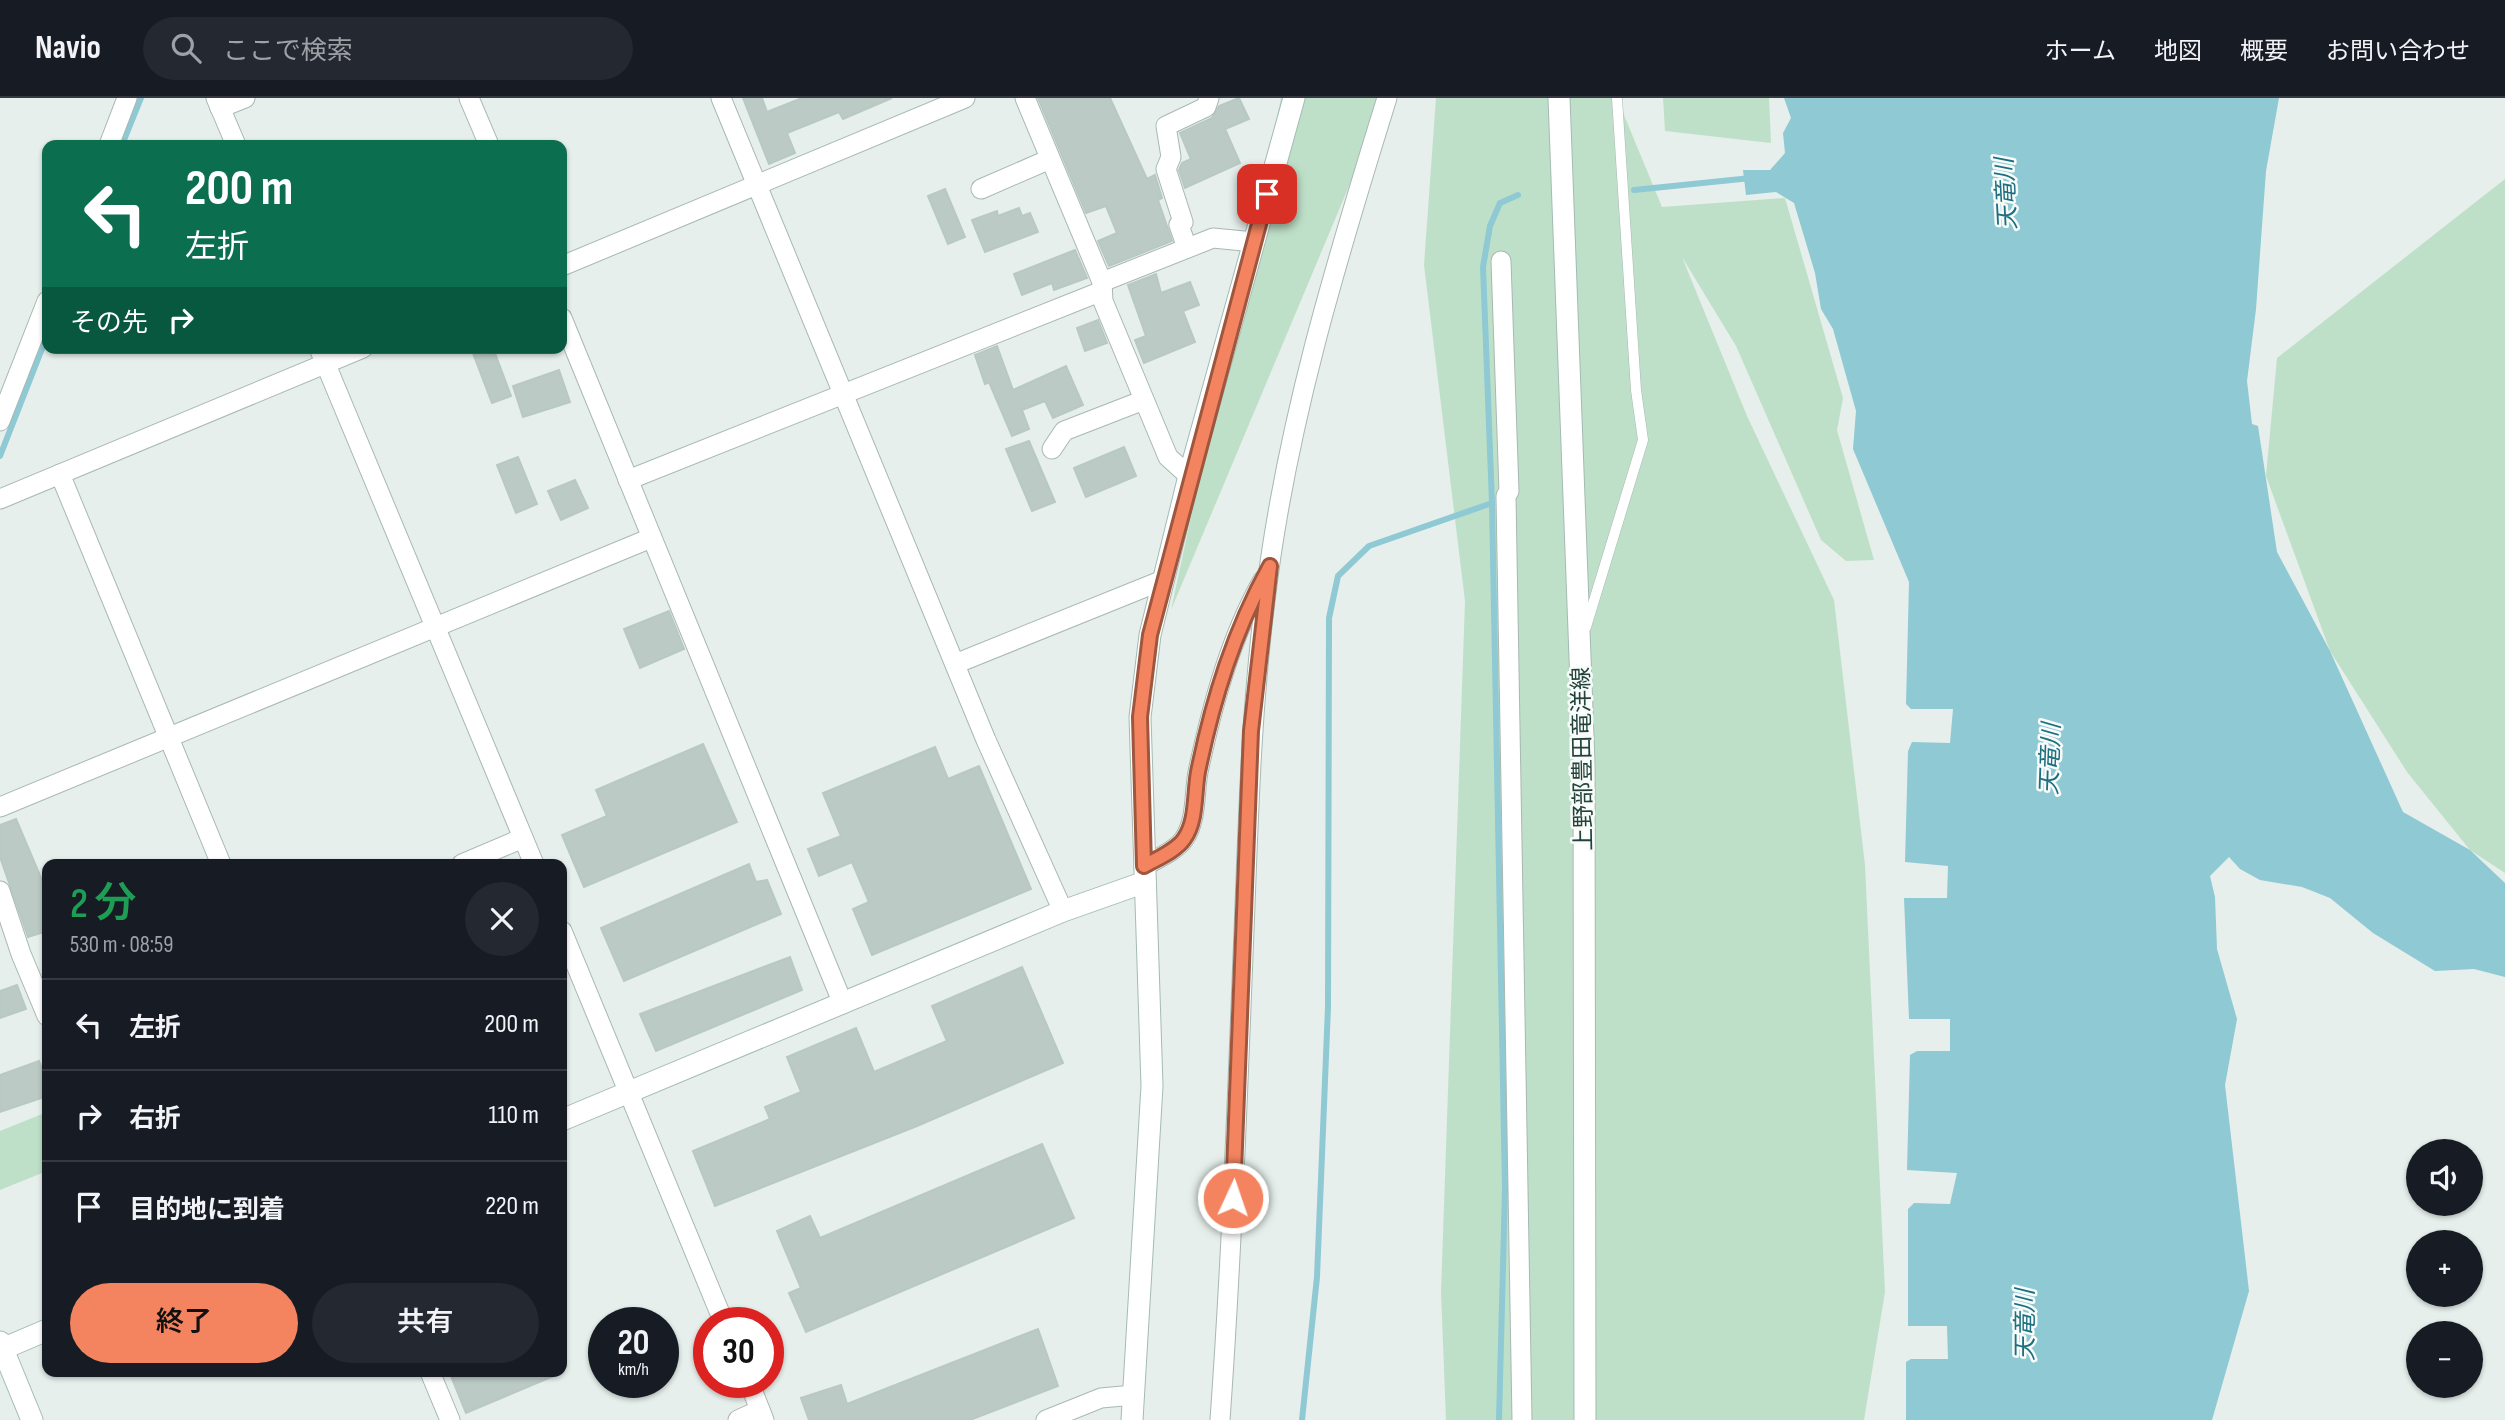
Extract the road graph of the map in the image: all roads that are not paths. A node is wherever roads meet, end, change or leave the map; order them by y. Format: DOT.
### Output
graph roads {
  1 [pos="127,98"];
  2 [pos="245,98"];
  3 [pos="469,98"];
  4 [pos="721,98"];
  5 [pos="965,98"];
  6 [pos="1025,98"];
  7 [pos="1209,98"];
  8 [pos="1294,98"];
  9 [pos="1387,98"];
  10 [pos="1559,98"];
  11 [pos="1617,98"];
  12 [pos="218,103"];
  13 [pos="111,140"];
  14 [pos="234,140"];
  15 [pos="487,140"];
  16 [pos="1050,159"];
  17 [pos="756,185"];
  18 [pos="981,189"];
  19 [pos="1254,242"];
  20 [pos="1188,248"];
  21 [pos="1502,261"];
  22 [pos="567,264"];
  23 [pos="1102,287"];
  24 [pos="42,314"];
  25 [pos="567,330"];
  26 [pos="323,356"];
  27 [pos="843,394"];
  28 [pos="1144,400"];
  29 [pos="1,416"];
  30 [pos="1052,449"];
  31 [pos="60,474"];
  32 [pos="1189,477"];
  33 [pos="628,480"];
  34 [pos="0,499"];
  35 [pos="651,538"];
  36 [pos="1270,566"];
  37 [pos="1163,580"];
  38 [pos="435,626"];
  39 [pos="1579,648"];
  40 [pos="955,664"];
  41 [pos="169,739"];
  42 [pos="0,807"];
  43 [pos="523,838"];
  44 [pos="219,859"];
  45 [pos="474,859"];
  46 [pos="532,859"];
  47 [pos="1144,874"];
  48 [pos="0,891"];
  49 [pos="1063,911"];
  50 [pos="567,943"];
  51 [pos="42,1004"];
  52 [pos="843,1004"];
  53 [pos="628,1093"];
  54 [pos="567,1118"];
  55 [pos="717,1307"];
  56 [pos="42,1332"];
  57 [pos="1,1347"];
  58 [pos="432,1377"];
  59 [pos="1134,1395"];
  60 [pos="755,1398"];
  61 [pos="762,1415"];
  62 [pos="32,1420"];
  63 [pos="450,1420"];
  64 [pos="738,1420"];
  65 [pos="1046,1420"];
  66 [pos="1132,1420"];
  67 [pos="1220,1420"];
  68 [pos="1522,1420"];
  69 [pos="1585,1420"];
  1 -- 13 [label="street"];
  2 -- 12 [label="street"];
  3 -- 15 [label="street"];
  4 -- 17 [label="street"];
  5 -- 17 [label="street"];
  6 -- 16 [label="street"];
  7 -- 20 [label="street"];
  8 -- 19 [label="street"];
  9 -- 36 [label="street"];
  10 -- 39 [label="street, 上野部豊田竜洋線"];
  11 -- 39 [label="lane"];
  12 -- 14 [label="street"];
  16 -- 18 [label="street"];
  16 -- 23 [label="street"];
  17 -- 22 [label="street"];
  17 -- 27 [label="street"];
  19 -- 20 [label="street"];
  19 -- 32 [label="street"];
  20 -- 23 [label="street"];
  21 -- 68 [label="street"];
  23 -- 27 [label="street"];
  23 -- 28 [label="street"];
  24 -- 29 [label="street"];
  25 -- 33 [label="street"];
  26 -- 31 [label="street"];
  26 -- 38 [label="street"];
  27 -- 33 [label="street"];
  27 -- 40 [label="street"];
  28 -- 30 [label="street"];
  28 -- 32 [label="street"];
  31 -- 34 [label="street"];
  31 -- 41 [label="street"];
  32 -- 37 [label="street"];
  33 -- 35 [label="street"];
  35 -- 38 [label="street"];
  35 -- 52 [label="street"];
  36 -- 47 [label="street"];
  36 -- 67 [label="street"];
  37 -- 40 [label="street"];
  37 -- 47 [label="street"];
  38 -- 41 [label="street"];
  38 -- 43 [label="street"];
  39 -- 69 [label="street, 上野部豊田竜洋線"];
  40 -- 49 [label="street"];
  41 -- 42 [label="street"];
  41 -- 44 [label="street"];
  43 -- 45 [label="street"];
  43 -- 46 [label="street"];
  47 -- 49 [label="street"];
  47 -- 59 [label="street"];
  48 -- 51 [label="street"];
  49 -- 52 [label="street"];
  50 -- 53 [label="street"];
  52 -- 53 [label="street"];
  53 -- 54 [label="street"];
  53 -- 55 [label="street"];
  56 -- 57 [label="street"];
  57 -- 62 [label="street"];
  58 -- 63 [label="street"];
  59 -- 65 [label="street"];
  59 -- 66 [label="street"];
  60 -- 61 [label="street"];
  61 -- 64 [label="street"];
}
